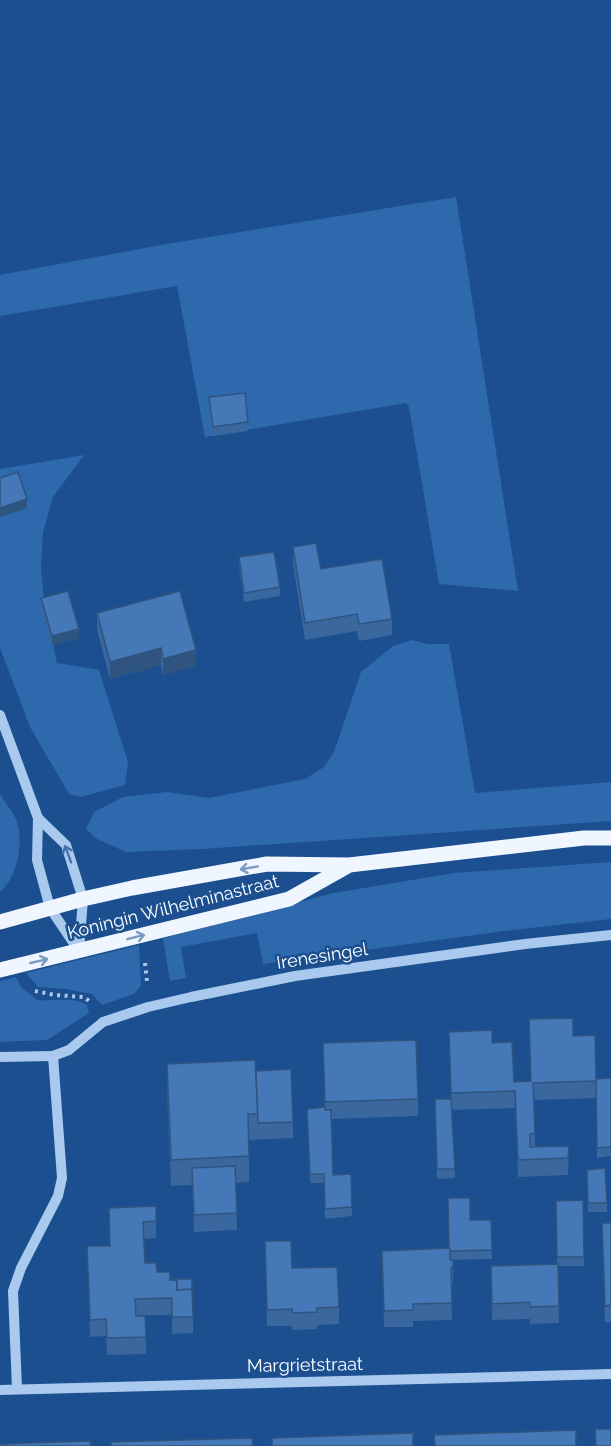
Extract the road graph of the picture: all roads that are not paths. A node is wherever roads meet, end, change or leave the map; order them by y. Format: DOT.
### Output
graph roads {
  1 [pos="0,715"];
  2 [pos="38,818"];
  3 [pos="611,838"];
  4 [pos="349,865"];
  5 [pos="83,899"];
  6 [pos="50,908"];
  7 [pos="0,922"];
  8 [pos="611,935"];
  9 [pos="79,951"];
  10 [pos="0,970"];
  11 [pos="53,1056"];
  12 [pos="0,1057"];
  13 [pos="611,1374"];
  14 [pos="17,1389"];
  15 [pos="0,1390"];
  1 -- 2 [label="street"];
  5 -- 2 [label="street, one-way"];
  2 -- 6 [label="street"];
  3 -- 4 [label="main road, Koningin Wilhelminastraat"];
  4 -- 5 [label="main road, Koningin Wilhelminastraat, one-way"];
  9 -- 4 [label="main road, Koningin Wilhelminastraat, one-way"];
  5 -- 6 [label="main road, Koningin Wilhelminastraat"];
  5 -- 9 [label="street"];
  6 -- 7 [label="main road, Koningin Wilhelminastraat"];
  6 -- 9 [label="street"];
  8 -- 11 [label="street, Irenesingel"];
  10 -- 9 [label="main road, Koningin Wilhelminastraat, one-way"];
  11 -- 12 [label="street, Irenesingel"];
  11 -- 14 [label="street"];
  13 -- 14 [label="street, Margrietstraat"];
  14 -- 15 [label="street, Margrietstraat"];
}
